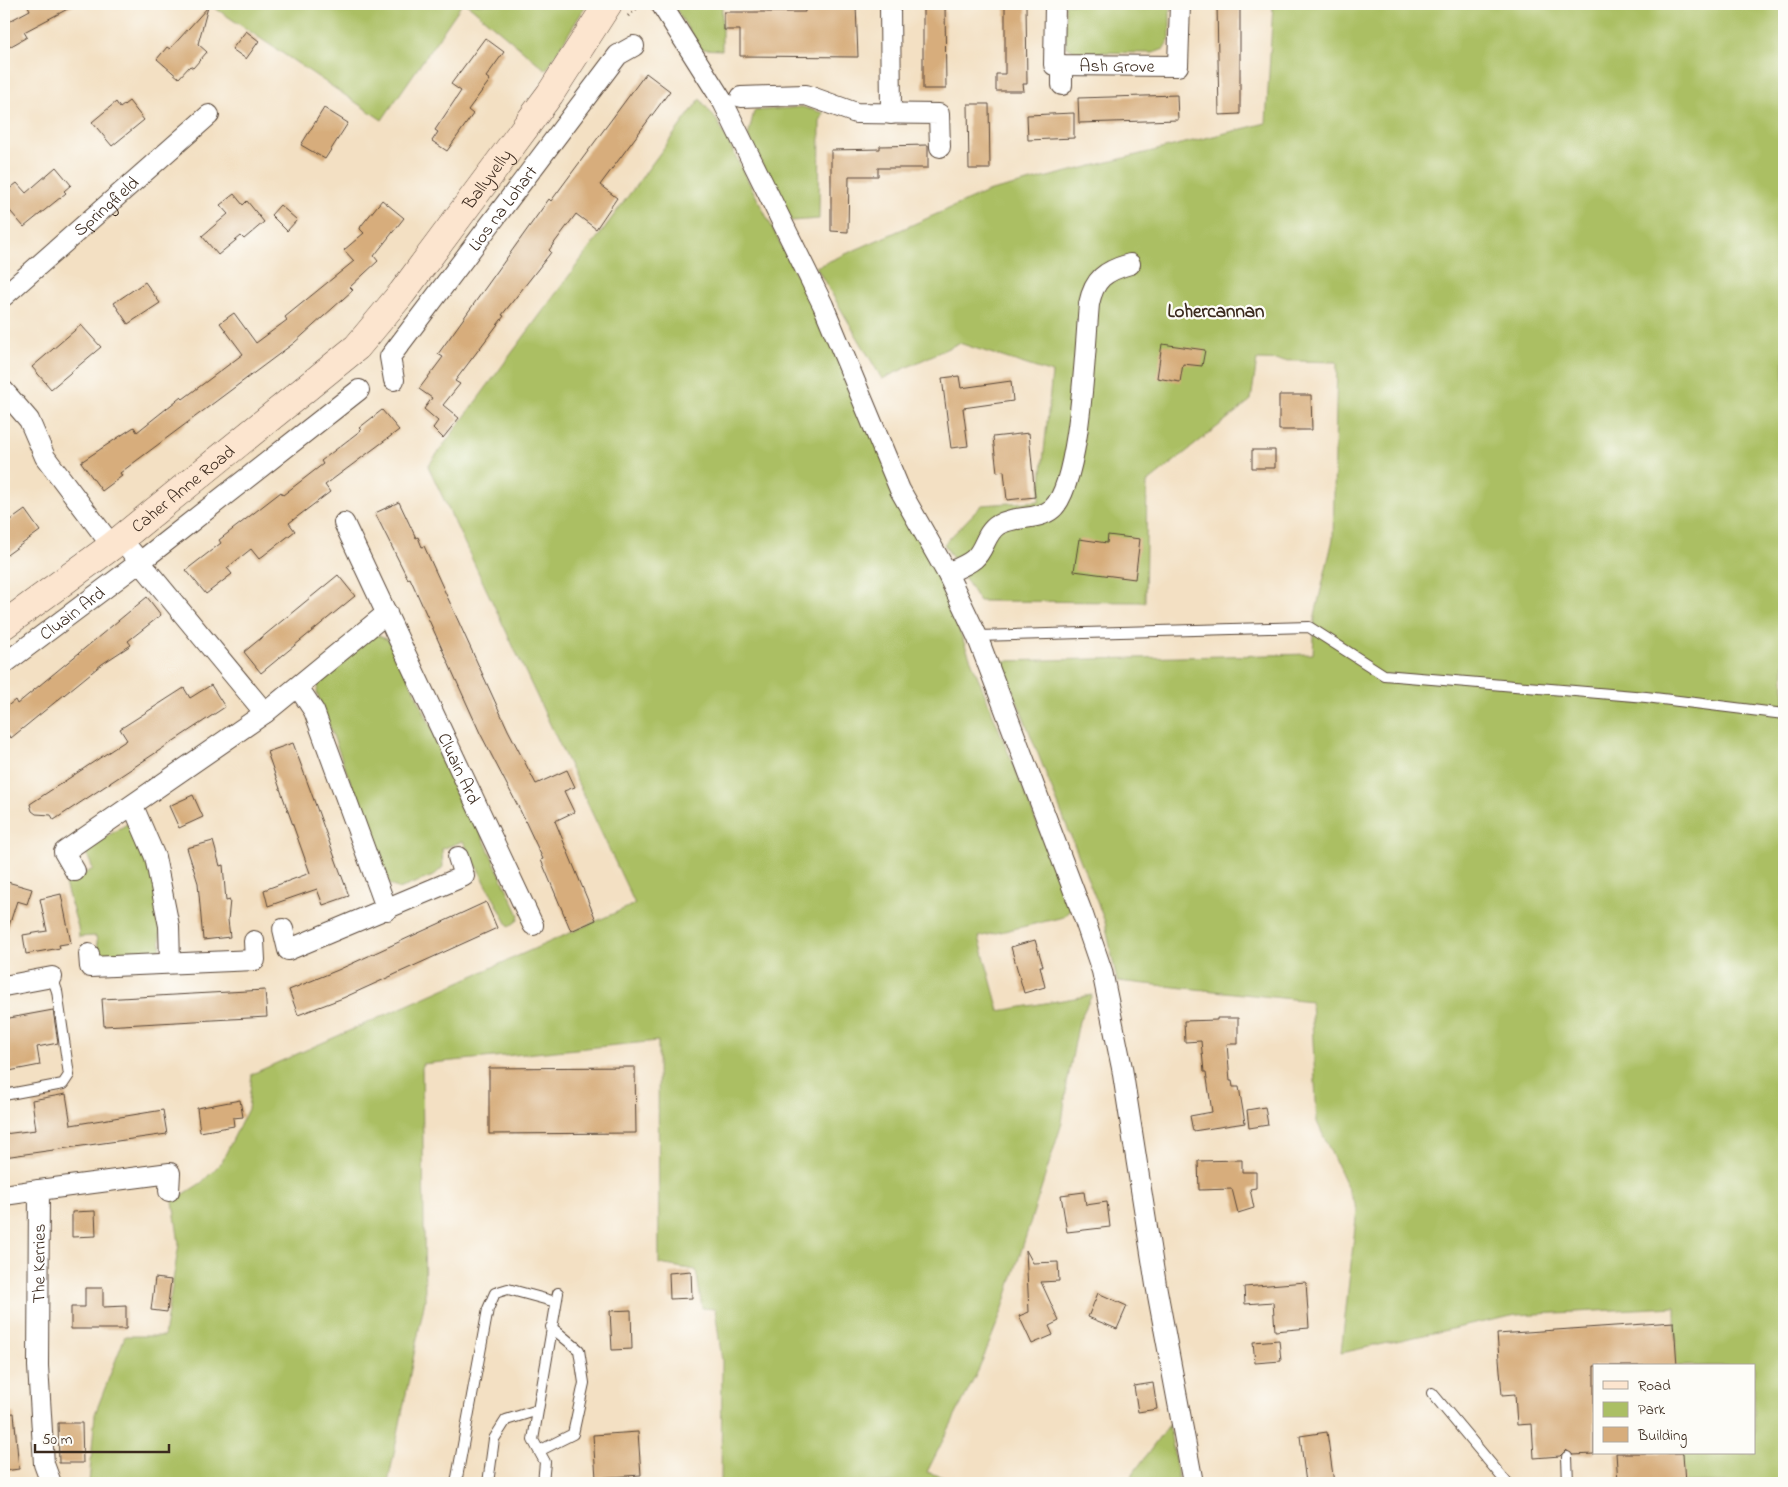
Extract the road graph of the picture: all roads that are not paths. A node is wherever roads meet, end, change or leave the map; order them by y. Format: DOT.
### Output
graph roads {
  1 [pos="608,4"];
  2 [pos="660,4"];
  3 [pos="890,4"];
  4 [pos="1055,4"];
  5 [pos="1180,4"];
  6 [pos="634,46"];
  7 [pos="741,98"];
  8 [pos="891,114"];
  9 [pos="209,115"];
  10 [pos="940,147"];
  11 [pos="473,195"];
  12 [pos="499,214"];
  13 [pos="1130,264"];
  14 [pos="4,296"];
  15 [pos="357,346"];
  16 [pos="394,380"];
  17 [pos="359,390"];
  18 [pos="4,391"];
  19 [pos="344,523"];
  20 [pos="117,543"];
  21 [pos="140,562"];
  22 [pos="947,573"];
  23 [pos="387,613"];
  24 [pos="4,625"];
  25 [pos="977,636"];
  26 [pos="4,664"];
  27 [pos="298,687"];
  28 [pos="265,714"];
  29 [pos="1784,714"];
  30 [pos="133,806"];
  31 [pos="458,857"];
  32 [pos="75,871"];
  33 [pos="387,910"];
  34 [pos="533,925"];
  35 [pos="283,929"];
  36 [pos="254,942"];
  37 [pos="90,954"];
  38 [pos="170,963"];
  39 [pos="52,977"];
  40 [pos="4,986"];
  41 [pos="4,1095"];
  42 [pos="39,1190"];
  43 [pos="169,1191"];
  44 [pos="4,1195"];
  45 [pos="551,1327"];
  46 [pos="1432,1393"];
  47 [pos="538,1410"];
  48 [pos="539,1451"];
  49 [pos="1567,1457"];
  50 [pos="51,1483"];
  51 [pos="456,1483"];
  52 [pos="488,1483"];
  53 [pos="543,1483"];
  54 [pos="1193,1483"];
  55 [pos="1507,1483"];
  56 [pos="1568,1483"];
  1 -- 11 [label="street, Ballyvelly"];
  2 -- 22 [label="street"];
  3 -- 8 [label="street"];
  4 -- 5 [label="street, Ash Grove"];
  6 -- 12 [label="street, Lios na Lohart"];
  7 -- 8 [label="street"];
  8 -- 10 [label="street"];
  9 -- 14 [label="street, Springfield"];
  11 -- 12 [label="street"];
  11 -- 15 [label="street, Ballyvelly"];
  12 -- 16 [label="street, Lios na Lohart"];
  13 -- 22 [label="street"];
  15 -- 20 [label="street, Caher Anne Road"];
  17 -- 21 [label="street, Cluain Ard"];
  18 -- 20 [label="street"];
  19 -- 23 [label="street, Cluain Ard"];
  20 -- 21 [label="street"];
  20 -- 24 [label="street, Caher Anne Road"];
  21 -- 26 [label="street, Cluain Ard"];
  21 -- 28 [label="street"];
  22 -- 25 [label="street"];
  23 -- 27 [label="street"];
  23 -- 34 [label="street, Cluain Ard"];
  25 -- 29 [label="lane"];
  25 -- 54 [label="street"];
  27 -- 28 [label="street"];
  27 -- 33 [label="street"];
  28 -- 30 [label="street"];
  30 -- 32 [label="street"];
  30 -- 38 [label="street"];
  31 -- 33 [label="street"];
  33 -- 35 [label="street"];
  36 -- 38 [label="street"];
  37 -- 38 [label="street"];
  39 -- 40 [label="street"];
  39 -- 41 [label="lane"];
  42 -- 43 [label="street"];
  42 -- 44 [label="street"];
  42 -- 50 [label="street, The Kerries"];
  45 -- 47 [label="lane"];
  45 -- 48 [label="lane"];
  45 -- 51 [label="lane"];
  46 -- 55 [label="lane"];
  47 -- 48 [label="lane"];
  47 -- 52 [label="lane"];
  48 -- 53 [label="lane"];
  49 -- 56 [label="lane"];
}
